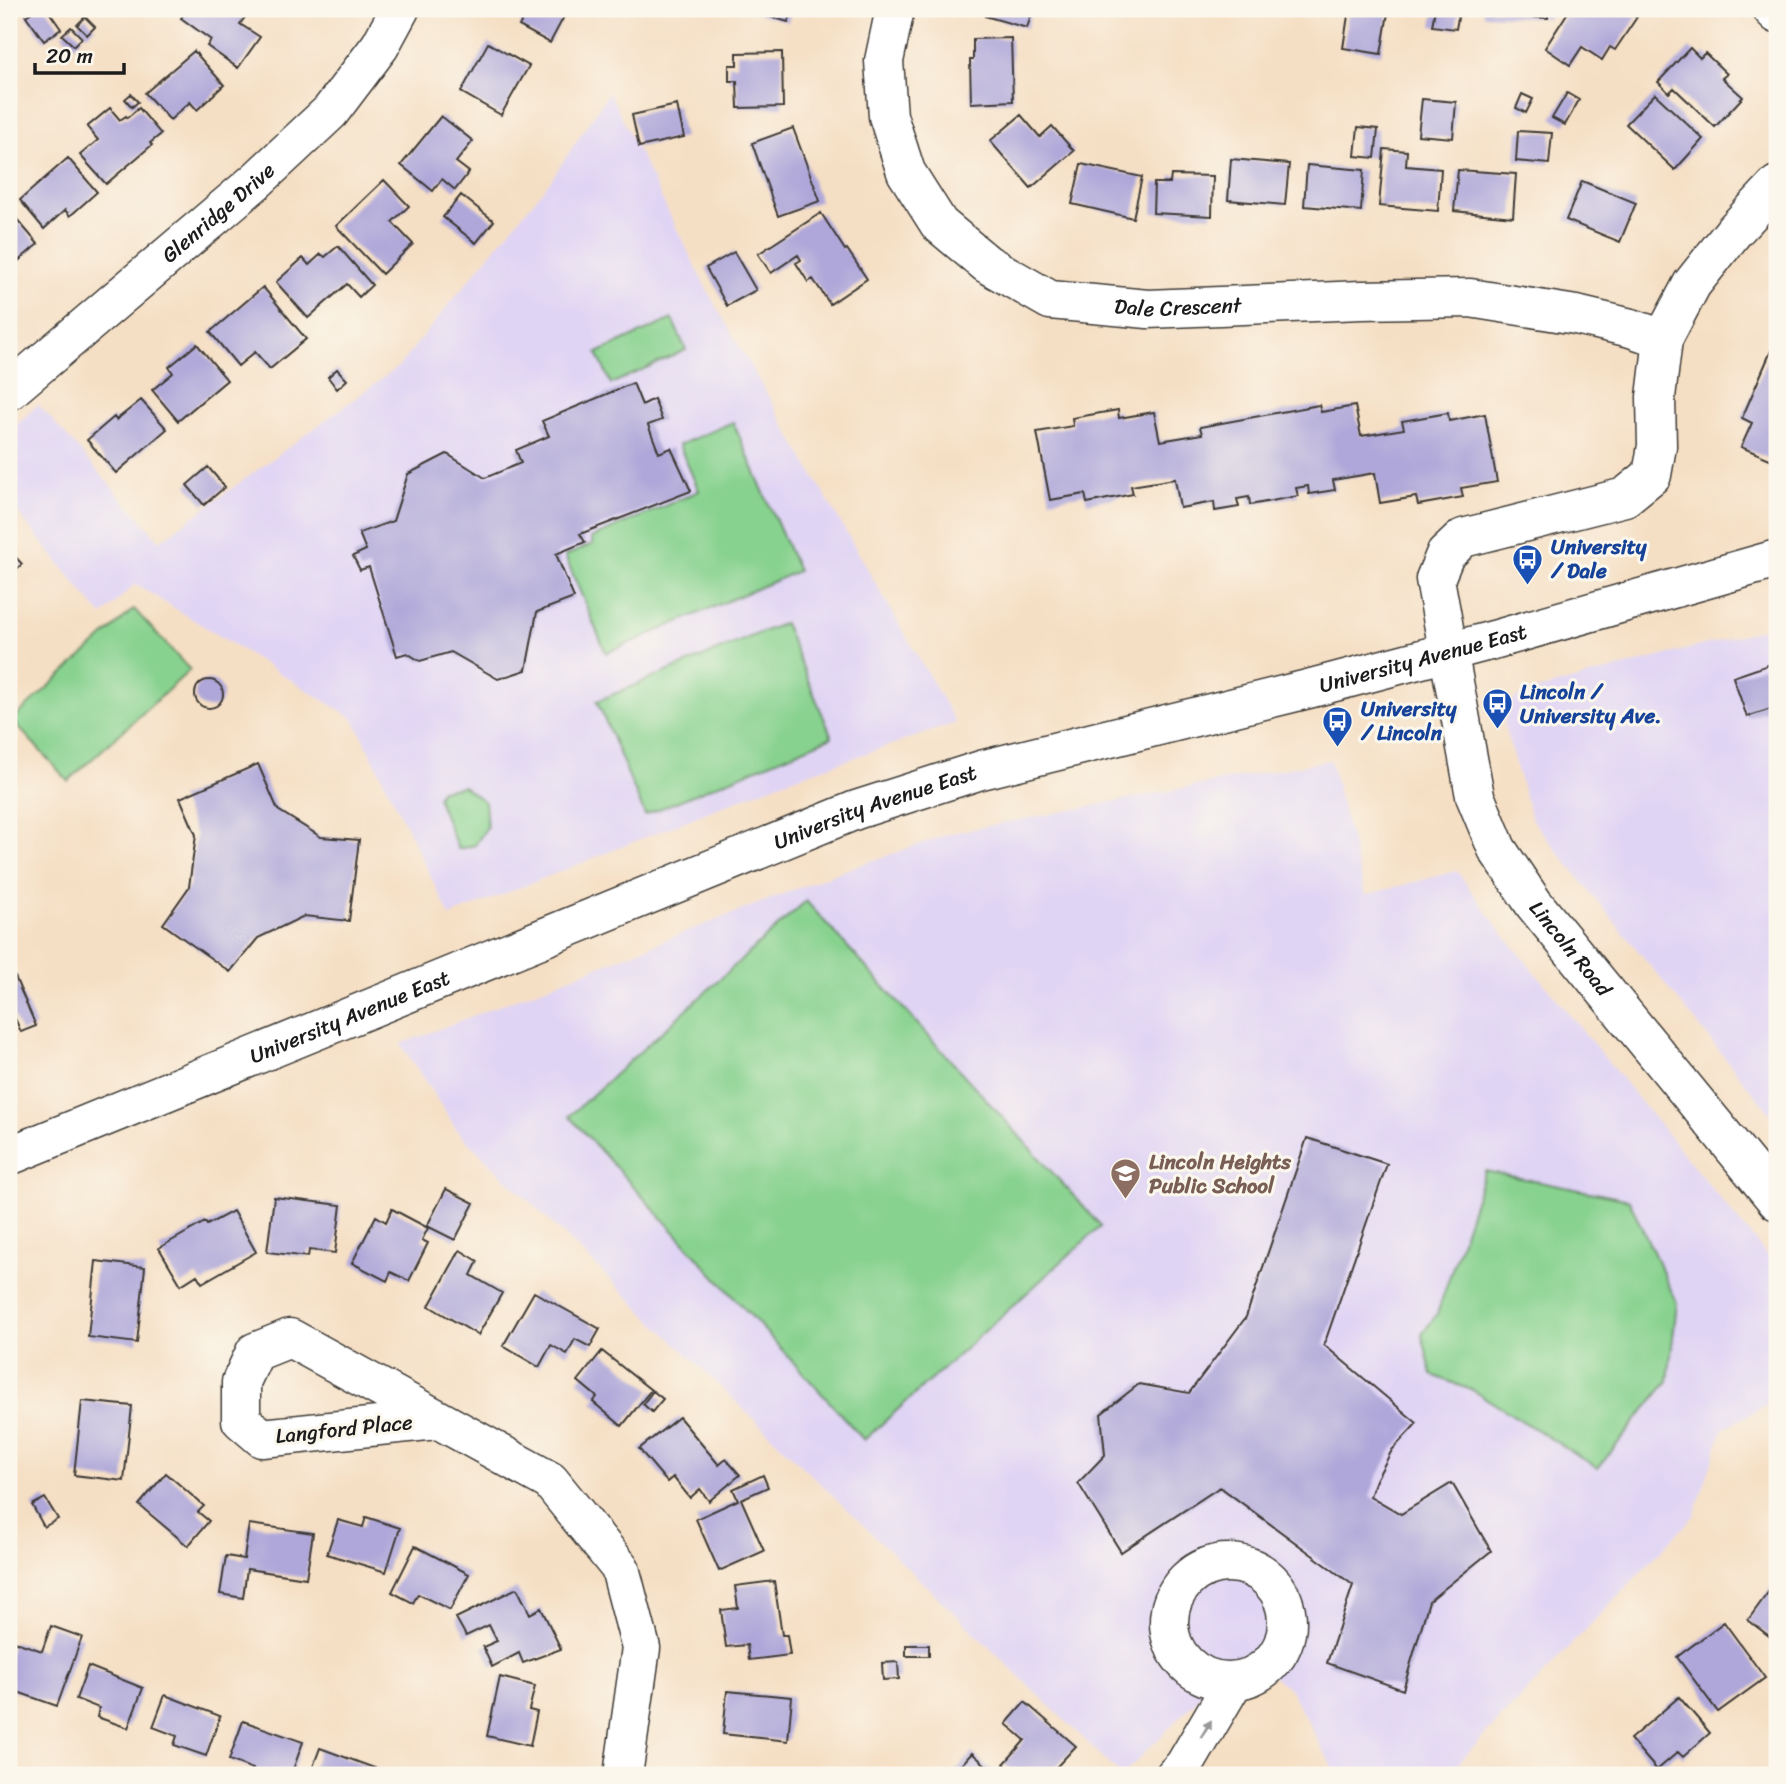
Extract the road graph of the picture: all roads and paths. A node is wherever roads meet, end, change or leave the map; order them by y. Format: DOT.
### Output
graph roads {
  1 [pos="400,9"];
  2 [pos="895,9"];
  3 [pos="1772,9"];
  4 [pos="1777,14"];
  5 [pos="1777,185"];
  6 [pos="1663,339"];
  7 [pos="9,391"];
  8 [pos="1777,559"];
  9 [pos="1448,651"];
  10 [pos="9,1156"];
  11 [pos="1777,1201"];
  12 [pos="437,1420"];
  13 [pos="1234,1681"];
  14 [pos="623,1775"];
  15 [pos="1175,1775"];
  1 -- 7 [label="street, Glenridge Drive"];
  2 -- 6 [label="street, Dale Crescent"];
  3 -- 4 [label="street"];
  5 -- 6 [label="street"];
  6 -- 9 [label="street"];
  8 -- 9 [label="street, University Avenue East"];
  9 -- 10 [label="street, University Avenue East"];
  9 -- 11 [label="street, Lincoln Road"];
  12 -- 14 [label="street, Langford Place"];
  15 -- 13 [label="street, one-way"];
}
